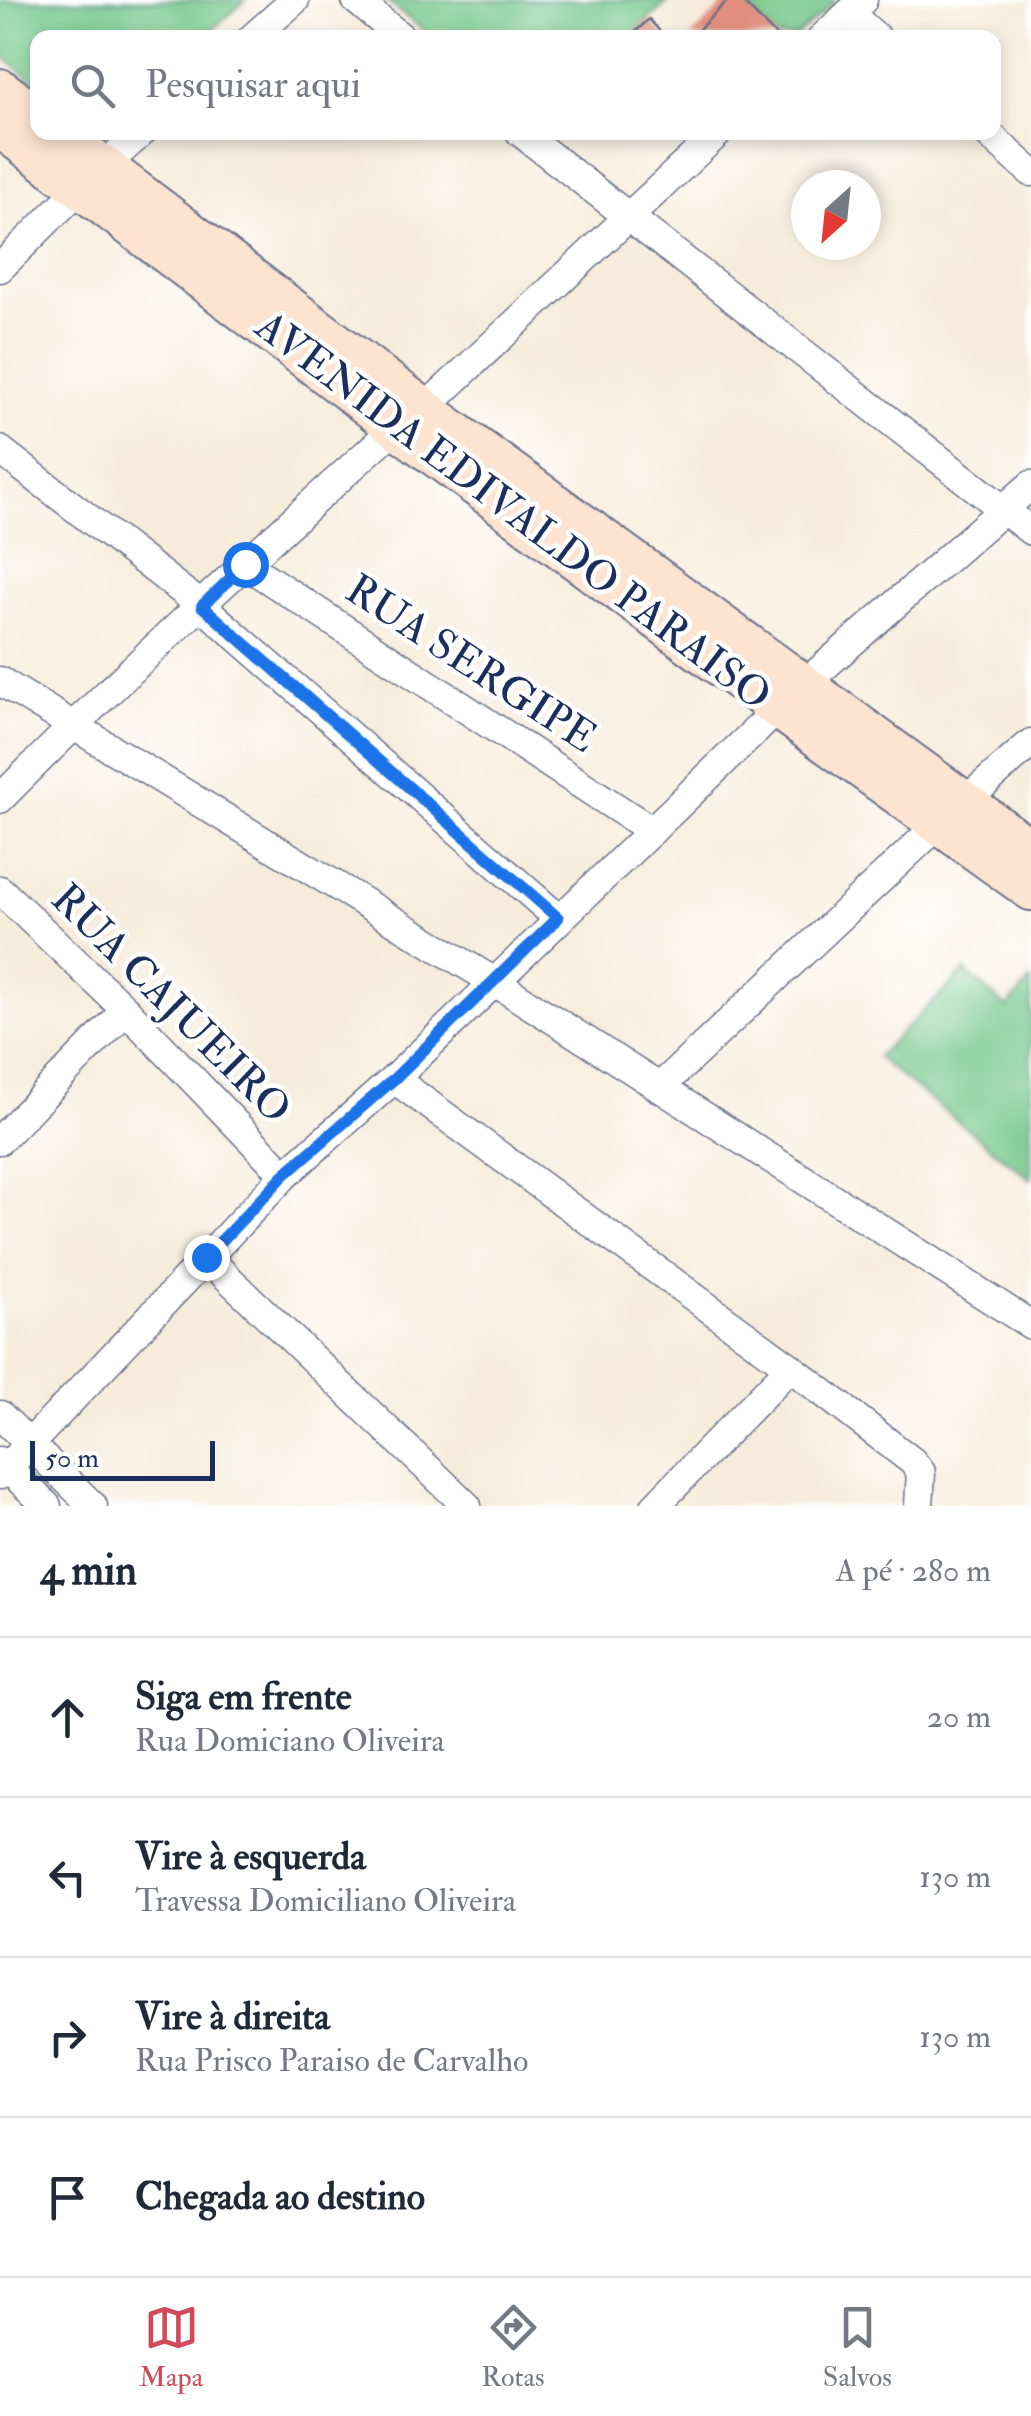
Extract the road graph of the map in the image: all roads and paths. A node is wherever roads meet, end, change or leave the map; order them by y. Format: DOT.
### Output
graph roads {
  1 [pos="295,0"];
  2 [pos="356,0"];
  3 [pos="856,6"];
  4 [pos="261,30"];
  5 [pos="392,30"];
  6 [pos="830,30"];
  7 [pos="872,30"];
  8 [pos="0,90"];
  9 [pos="30,111"];
  10 [pos="0,127"];
  11 [pos="64,140"];
  12 [pos="133,140"];
  13 [pos="530,140"];
  14 [pos="710,140"];
  15 [pos="995,140"];
  16 [pos="1031,172"];
  17 [pos="92,176"];
  18 [pos="626,218"];
  19 [pos="0,268"];
  20 [pos="410,418"];
  21 [pos="0,450"];
  22 [pos="1031,485"];
  23 [pos="1004,510"];
  24 [pos="1031,531"];
  25 [pos="245,564"];
  26 [pos="202,606"];
  27 [pos="0,681"];
  28 [pos="790,698"];
  29 [pos="74,724"];
  30 [pos="1031,743"];
  31 [pos="0,799"];
  32 [pos="953,812"];
  33 [pos="652,832"];
  34 [pos="1031,850"];
  35 [pos="0,890"];
  36 [pos="1031,890"];
  37 [pos="558,918"];
  38 [pos="492,982"];
  39 [pos="126,1010"];
  40 [pos="394,1079"];
  41 [pos="659,1088"];
  42 [pos="0,1140"];
  43 [pos="284,1175"];
  44 [pos="206,1257"];
  45 [pos="1031,1325"];
  46 [pos="790,1367"];
  47 [pos="0,1415"];
  48 [pos="30,1444"];
  49 [pos="2,1468"];
  50 [pos="47,1506"];
  51 [pos="93,1506"];
  52 [pos="467,1506"];
  53 [pos="655,1506"];
  54 [pos="918,1506"];
  1 -- 4 [label="street"];
  2 -- 5 [label="street"];
  3 -- 6 [label="street"];
  3 -- 7 [label="street"];
  8 -- 9 [label="main road"];
  10 -- 17 [label="main road, AVENIDA EDIVALDO PARAISO"];
  11 -- 17 [label="main road, AVENIDA EDIVALDO PARAISO"];
  12 -- 17 [label="street"];
  13 -- 18 [label="street"];
  14 -- 18 [label="street"];
  15 -- 16 [label="street"];
  17 -- 19 [label="street"];
  17 -- 20 [label="main road, AVENIDA EDIVALDO PARAISO"];
  18 -- 20 [label="street"];
  18 -- 23 [label="street"];
  20 -- 25 [label="street"];
  20 -- 28 [label="main road, AVENIDA EDIVALDO PARAISO"];
  21 -- 26 [label="street"];
  22 -- 23 [label="street"];
  23 -- 24 [label="street"];
  23 -- 28 [label="street"];
  25 -- 26 [label="street"];
  25 -- 33 [label="street, RUA SERGIPE"];
  26 -- 29 [label="street"];
  26 -- 37 [label="street"];
  27 -- 29 [label="street"];
  28 -- 32 [label="main road, AVENIDA EDIVALDO PARAISO"];
  28 -- 33 [label="street"];
  29 -- 31 [label="street"];
  29 -- 38 [label="street"];
  30 -- 32 [label="street"];
  32 -- 34 [label="main road, AVENIDA EDIVALDO PARAISO"];
  32 -- 36 [label="main road, AVENIDA EDIVALDO PARAISO"];
  32 -- 41 [label="street"];
  33 -- 37 [label="street"];
  35 -- 39 [label="street, RUA CAJUEIRO"];
  37 -- 38 [label="street"];
  38 -- 40 [label="street"];
  38 -- 41 [label="street"];
  39 -- 42 [label="street"];
  39 -- 43 [label="street, RUA CAJUEIRO"];
  40 -- 43 [label="street"];
  40 -- 46 [label="street"];
  41 -- 45 [label="street"];
  43 -- 44 [label="street"];
  44 -- 48 [label="street"];
  44 -- 52 [label="street"];
  46 -- 53 [label="street"];
  46 -- 54 [label="street"];
  47 -- 48 [label="street"];
  48 -- 49 [label="street"];
  48 -- 51 [label="street"];
  49 -- 50 [label="street"];
}
